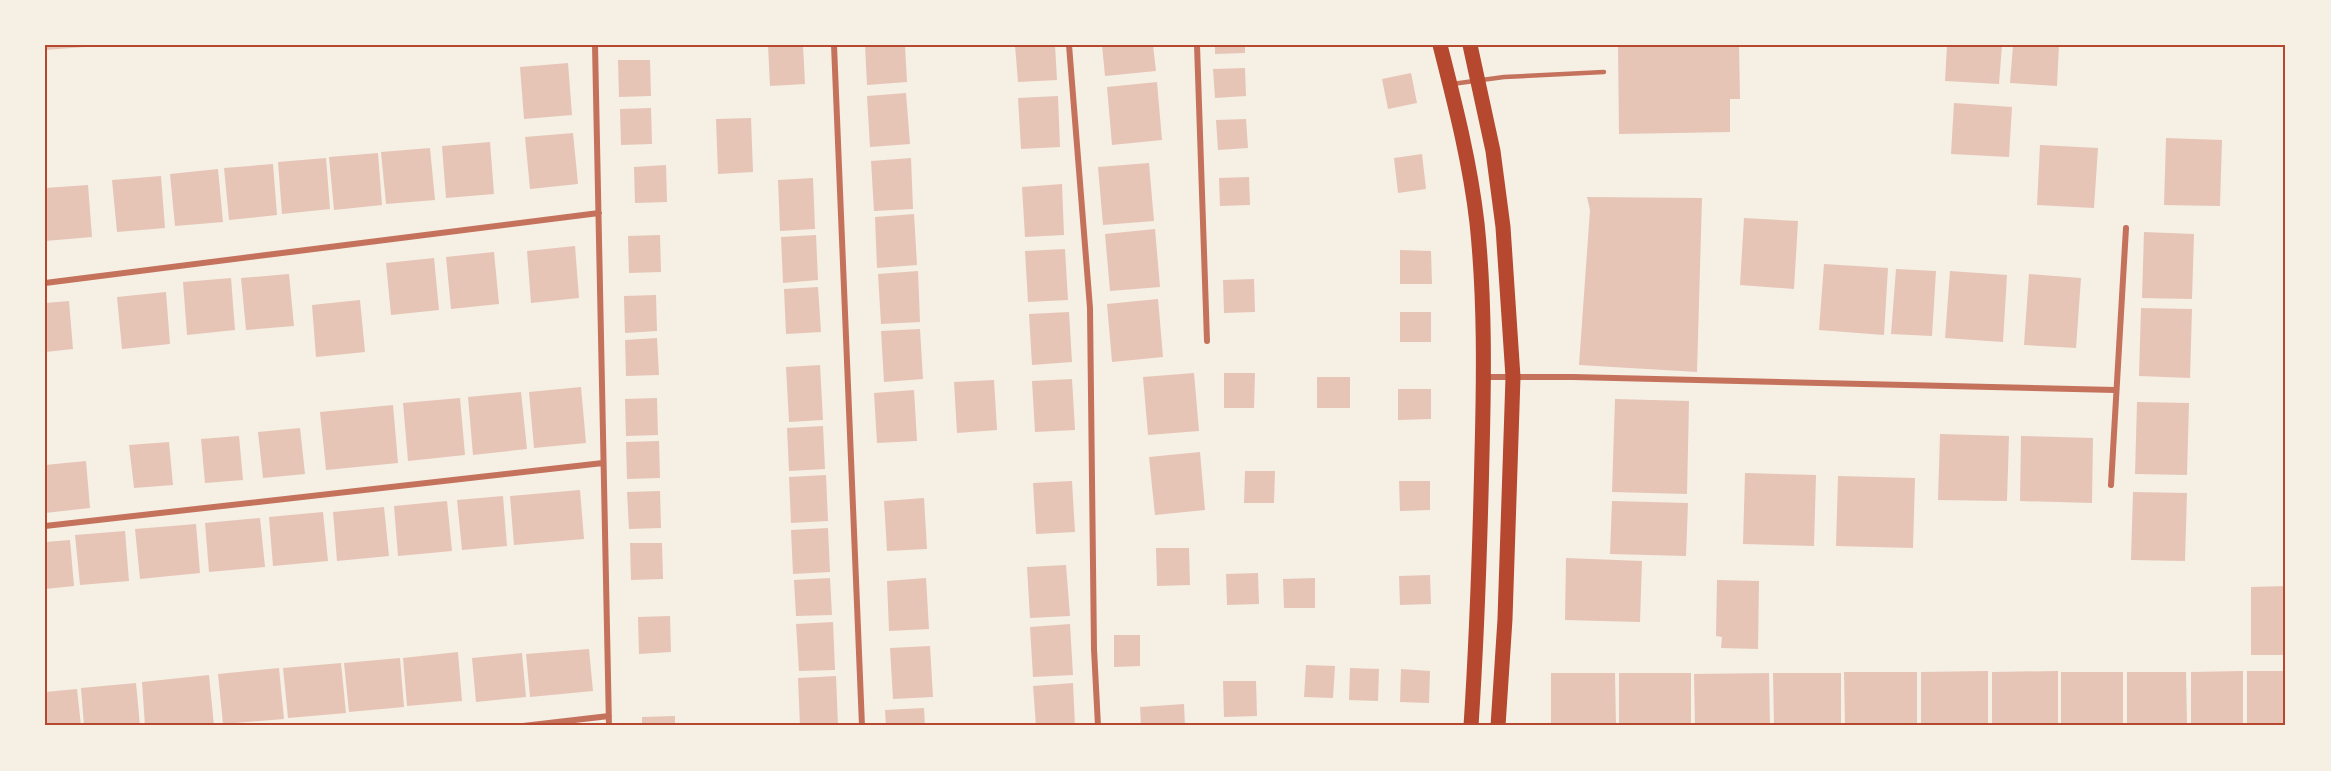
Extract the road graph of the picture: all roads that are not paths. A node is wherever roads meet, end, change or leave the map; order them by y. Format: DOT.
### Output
graph roads {
  1 [pos="595,45"];
  2 [pos="834,45"];
  3 [pos="1068,45"];
  4 [pos="1197,45"];
  5 [pos="1440,45"];
  6 [pos="1470,45"];
  7 [pos="1604,72"];
  8 [pos="1478,80"];
  9 [pos="1450,84"];
  10 [pos="599,213"];
  11 [pos="2126,228"];
  12 [pos="45,283"];
  13 [pos="1207,341"];
  14 [pos="1513,376"];
  15 [pos="1484,377"];
  16 [pos="2115,390"];
  17 [pos="603,463"];
  18 [pos="2111,485"];
  19 [pos="45,526"];
  20 [pos="609,716"];
  21 [pos="523,726"];
  22 [pos="609,726"];
  23 [pos="862,726"];
  24 [pos="1098,726"];
  25 [pos="1471,726"];
  26 [pos="1498,726"];
  1 -- 10 [label="street"];
  2 -- 23 [label="street"];
  3 -- 24 [label="street"];
  4 -- 13 [label="street"];
  5 -- 9 [label="main road"];
  6 -- 8 [label="main road"];
  7 -- 8 [label="lane"];
  8 -- 9 [label="lane"];
  8 -- 14 [label="main road"];
  9 -- 15 [label="main road"];
  10 -- 12 [label="street"];
  10 -- 17 [label="street"];
  11 -- 16 [label="street"];
  14 -- 15 [label="street"];
  14 -- 16 [label="street"];
  14 -- 26 [label="main road"];
  15 -- 25 [label="main road"];
  16 -- 18 [label="street"];
  17 -- 19 [label="street"];
  17 -- 20 [label="street"];
  20 -- 21 [label="street"];
  20 -- 22 [label="street"];
}
